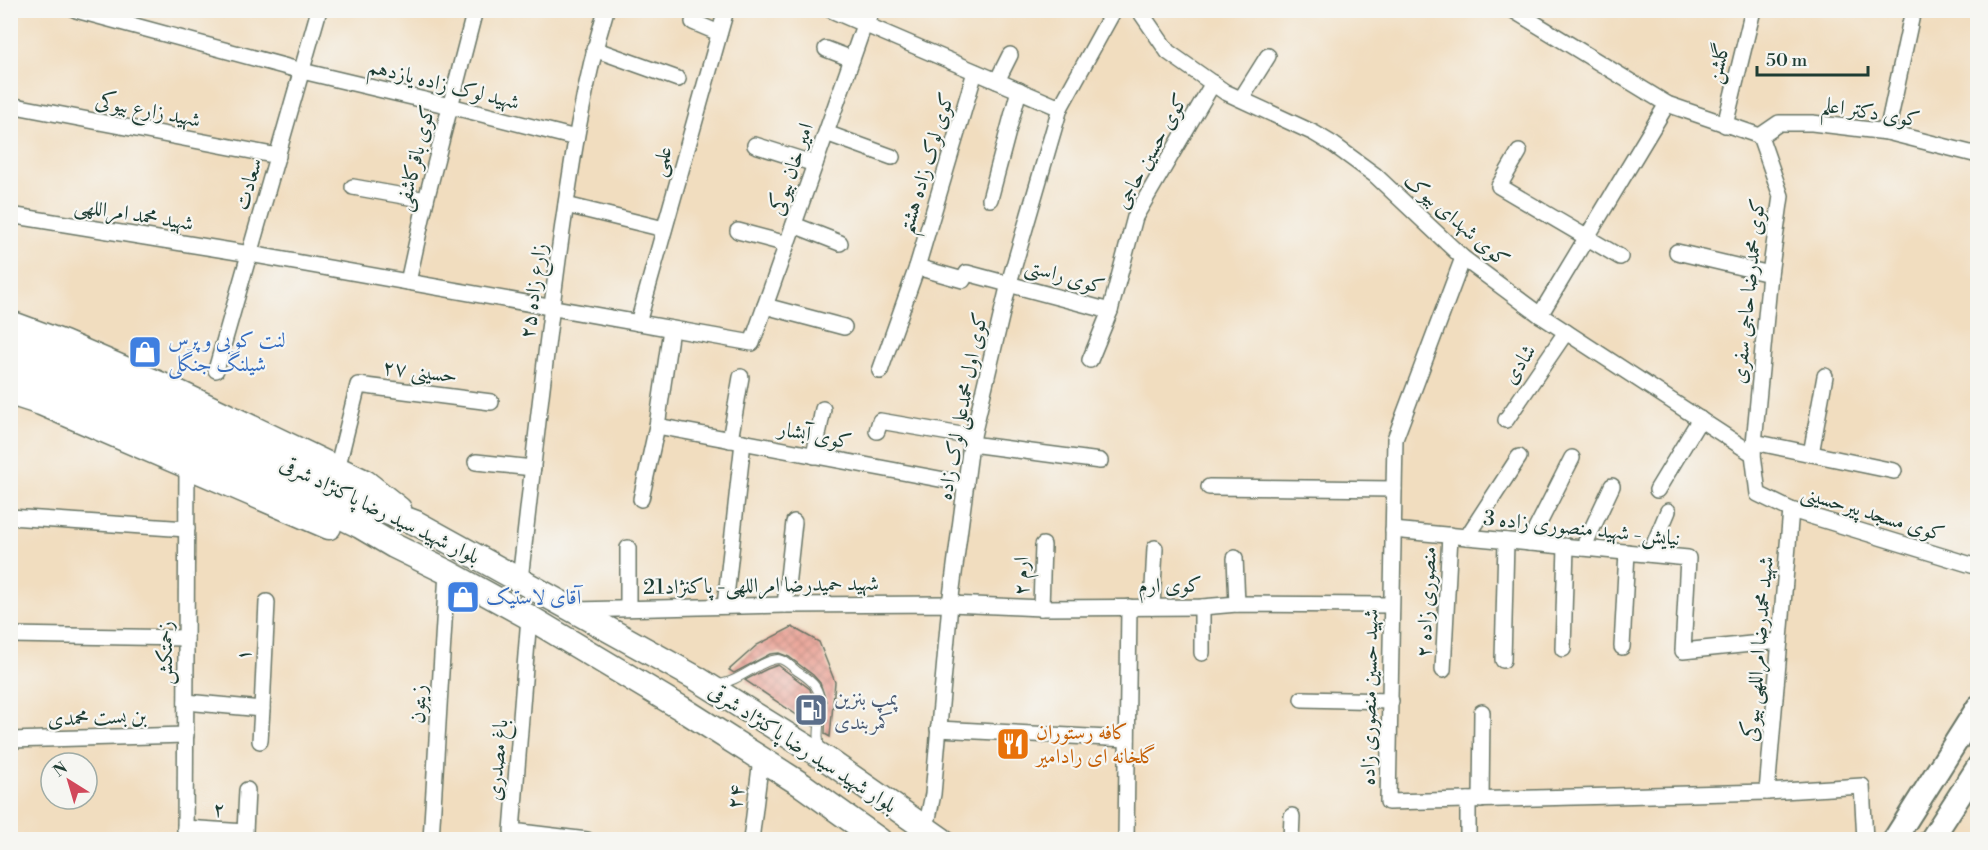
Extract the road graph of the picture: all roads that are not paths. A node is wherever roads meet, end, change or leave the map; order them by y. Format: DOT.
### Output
graph roads {
  1 [pos="76,10"];
  2 [pos="319,10"];
  3 [pos="475,10"];
  4 [pos="606,10"];
  5 [pos="726,10"];
  6 [pos="831,10"];
  7 [pos="873,10"];
  8 [pos="1114,10"];
  9 [pos="1139,10"];
  10 [pos="1513,10"];
  11 [pos="1753,10"];
  12 [pos="1913,10"];
  13 [pos="693,22"];
  14 [pos="864,25"];
  15 [pos="719,33"];
  16 [pos="594,49"];
  17 [pos="825,49"];
  18 [pos="1010,55"];
  19 [pos="1268,56"];
  20 [pos="852,59"];
  21 [pos="302,71"];
  22 [pos="975,72"];
  23 [pos="678,79"];
  24 [pos="997,81"];
  25 [pos="1213,83"];
  26 [pos="1019,90"];
  27 [pos="1241,99"];
  28 [pos="1667,104"];
  29 [pos="10,105"];
  30 [pos="450,106"];
  31 [pos="1060,108"];
  32 [pos="1725,125"];
  33 [pos="1887,132"];
  34 [pos="826,133"];
  35 [pos="1760,136"];
  36 [pos="576,138"];
  37 [pos="755,145"];
  38 [pos="1519,152"];
  39 [pos="1977,155"];
  40 [pos="278,156"];
  41 [pos="892,157"];
  42 [pos="815,164"];
  43 [pos="353,187"];
  44 [pos="990,199"];
  45 [pos="426,200"];
  46 [pos="566,205"];
  47 [pos="10,215"];
  48 [pos="794,225"];
  49 [pos="663,229"];
  50 [pos="738,231"];
  51 [pos="1586,238"];
  52 [pos="787,243"];
  53 [pos="840,243"];
  54 [pos="1677,252"];
  55 [pos="250,254"];
  56 [pos="1620,257"];
  57 [pos="1463,258"];
  58 [pos="917,267"];
  59 [pos="1770,274"];
  60 [pos="408,282"];
  61 [pos="1009,283"];
  62 [pos="765,306"];
  63 [pos="551,308"];
  64 [pos="1110,311"];
  65 [pos="1540,315"];
  66 [pos="10,323"];
  67 [pos="638,323"];
  68 [pos="844,327"];
  69 [pos="671,329"];
  70 [pos="1566,332"];
  71 [pos="752,343"];
  72 [pos="13,358"];
  73 [pos="1090,360"];
  74 [pos="216,370"];
  75 [pos="880,371"];
  76 [pos="1825,376"];
  77 [pos="741,377"];
  78 [pos="10,393"];
  79 [pos="491,402"];
  80 [pos="823,409"];
  81 [pos="1700,419"];
  82 [pos="1506,420"];
  83 [pos="657,426"];
  84 [pos="877,431"];
  85 [pos="972,440"];
  86 [pos="736,441"];
  87 [pos="1754,448"];
  88 [pos="1812,454"];
  89 [pos="814,456"];
  90 [pos="1519,457"];
  91 [pos="1572,458"];
  92 [pos="1100,461"];
  93 [pos="476,462"];
  94 [pos="187,467"];
  95 [pos="533,468"];
  96 [pos="337,469"];
  97 [pos="1894,471"];
  98 [pos="966,484"];
  99 [pos="1612,486"];
  100 [pos="1209,487"];
  101 [pos="1394,489"];
  102 [pos="1657,490"];
  103 [pos="641,499"];
  104 [pos="1791,510"];
  105 [pos="1668,511"];
  106 [pos="10,517"];
  107 [pos="794,522"];
  108 [pos="420,525"];
  109 [pos="187,529"];
  110 [pos="1393,530"];
  111 [pos="1450,535"];
  112 [pos="1467,537"];
  113 [pos="1506,541"];
  114 [pos="1529,543"];
  115 [pos="1043,545"];
  116 [pos="1566,546"];
  117 [pos="628,548"];
  118 [pos="1155,548"];
  119 [pos="1583,548"];
  120 [pos="403,551"];
  121 [pos="1627,552"];
  122 [pos="1650,554"];
  123 [pos="1235,558"];
  124 [pos="1977,563"];
  125 [pos="447,572"];
  126 [pos="520,580"];
  127 [pos="267,602"];
  128 [pos="950,604"];
  129 [pos="1237,604"];
  130 [pos="785,605"];
  131 [pos="1392,605"];
  132 [pos="725,606"];
  133 [pos="1129,607"];
  134 [pos="1152,607"];
  135 [pos="1202,607"];
  136 [pos="628,608"];
  137 [pos="1041,608"];
  138 [pos="572,610"];
  139 [pos="530,617"];
  140 [pos="10,635"];
  141 [pos="186,638"];
  142 [pos="1780,641"];
  143 [pos="1622,647"];
  144 [pos="1563,649"];
  145 [pos="1202,653"];
  146 [pos="1503,660"];
  147 [pos="1443,670"];
  148 [pos="702,682"];
  149 [pos="1302,699"];
  150 [pos="1391,701"];
  151 [pos="186,702"];
  152 [pos="1977,707"];
  153 [pos="262,709"];
  154 [pos="1482,712"];
  155 [pos="938,729"];
  156 [pos="186,735"];
  157 [pos="1127,739"];
  158 [pos="10,740"];
  159 [pos="260,741"];
  160 [pos="761,759"];
  161 [pos="829,761"];
  162 [pos="1977,767"];
  163 [pos="247,790"];
  164 [pos="1767,792"];
  165 [pos="1474,800"];
  166 [pos="1292,816"];
  167 [pos="185,834"];
  168 [pos="934,834"];
  169 [pos="430,840"];
  170 [pos="587,840"];
  171 [pos="751,840"];
  172 [pos="879,840"];
  173 [pos="1126,840"];
  174 [pos="1291,840"];
  175 [pos="1468,840"];
  176 [pos="1865,840"];
  177 [pos="1894,840"];
  178 [pos="1931,840"];
  1 -- 21 [label="street, شهید لوک زاده یازدهم"];
  2 -- 21 [label="street, سعادت"];
  3 -- 30 [label="street, کوی باقرکاشفی"];
  4 -- 16 [label="street, زارع زاده ۲۵"];
  5 -- 15 [label="street, علمی"];
  6 -- 14 [label="street"];
  7 -- 14 [label="street, امیر خان بیوکی"];
  8 -- 31 [label="street, کوی اول محمدعلی لوک زاده"];
  9 -- 25 [label="street, کوی شهدای بیوک"];
  10 -- 28 [label="street"];
  11 -- 32 [label="street, گلشن"];
  12 -- 33 [label="street"];
  13 -- 15 [label="street"];
  14 -- 20 [label="street, امیر خان بیوکی"];
  14 -- 22 [label="street"];
  15 -- 49 [label="street, علمی"];
  16 -- 23 [label="street"];
  16 -- 36 [label="street, زارع زاده ۲۵"];
  17 -- 20 [label="street"];
  18 -- 24 [label="street"];
  19 -- 27 [label="street"];
  20 -- 34 [label="street, امیر خان بیوکی"];
  21 -- 30 [label="street, شهید لوک زاده یازدهم"];
  21 -- 40 [label="street, سعادت"];
  22 -- 24 [label="street"];
  22 -- 58 [label="street, کوی لوک زاده هشتم"];
  24 -- 26 [label="street"];
  25 -- 27 [label="street, کوی شهدای بیوک"];
  25 -- 64 [label="street, کوی حسین حاجی"];
  26 -- 31 [label="street"];
  26 -- 44 [label="street"];
  27 -- 57 [label="street, کوی شهدای بیوک"];
  28 -- 32 [label="street"];
  28 -- 51 [label="street"];
  29 -- 40 [label="street, شهید زارع بیوکی"];
  30 -- 36 [label="street, شهید لوک زاده یازدهم"];
  30 -- 45 [label="street, کوی باقرکاشفی"];
  31 -- 61 [label="street, کوی اول محمدعلی لوک زاده"];
  32 -- 35 [label="street"];
  33 -- 35 [label="street, کوی دکتر اعلم"];
  33 -- 39 [label="street, کوی دکتر اعلم"];
  34 -- 41 [label="street"];
  34 -- 42 [label="street, امیر خان بیوکی"];
  35 -- 59 [label="street, کوی محمدرضا حاجی سفری"];
  36 -- 46 [label="street, زارع زاده ۲۵"];
  37 -- 42 [label="street"];
  38 -- 51 [label="street"];
  40 -- 55 [label="street, سعادت"];
  42 -- 48 [label="street, امیر خان بیوکی"];
  43 -- 45 [label="street"];
  45 -- 60 [label="street, کوی باقرکاشفی"];
  46 -- 49 [label="street"];
  46 -- 63 [label="street, زارع زاده ۲۵"];
  47 -- 55 [label="street, شهید محمد امراللهی"];
  48 -- 52 [label="street, امیر خان بیوکی"];
  48 -- 53 [label="street"];
  49 -- 67 [label="street, علمی"];
  50 -- 52 [label="street"];
  51 -- 56 [label="street"];
  51 -- 65 [label="street"];
  52 -- 62 [label="street, امیر خان بیوکی"];
  54 -- 59 [label="street"];
  55 -- 60 [label="street, شهید محمد امراللهی"];
  55 -- 74 [label="street, سعادت"];
  57 -- 65 [label="street, کوی شهدای بیوک"];
  57 -- 101 [label="street, شهید حسین منصوری زاده"];
  58 -- 61 [label="street, کوی لوک زاده هشتم"];
  58 -- 75 [label="street, کوی لوک زاده هشتم"];
  59 -- 87 [label="street, کوی محمدرضا حاجی سفری"];
  60 -- 63 [label="street, شهید محمد امراللهی"];
  61 -- 64 [label="street, کوی راستی"];
  61 -- 85 [label="street, کوی اول محمدعلی لوک زاده"];
  62 -- 68 [label="street"];
  62 -- 71 [label="street, امیر خان بیوکی"];
  63 -- 67 [label="street, شهید محمد امراللهی"];
  63 -- 95 [label="street, زارع زاده ۲۵"];
  64 -- 73 [label="street, کوی حسین حاجی"];
  65 -- 70 [label="street, کوی شهدای بیوک"];
  66 -- 96 [label="main road"];
  67 -- 69 [label="street, شهید محمد امراللهی"];
  69 -- 71 [label="street, شهید محمد امراللهی"];
  69 -- 83 [label="street"];
  70 -- 81 [label="street, کوی شهدای بیوک"];
  70 -- 82 [label="street, شادی"];
  72 -- 108 [label="main road, بلوار شهید سید رضا پاکنژاد شرقی"];
  72 -- 120 [label="main road, بلوار شهید سید رضا پاکنژاد شرقی"];
  76 -- 88 [label="street"];
  77 -- 86 [label="street"];
  78 -- 94 [label="main road"];
  79 -- 96 [label="street, حسینی ۲۷"];
  80 -- 89 [label="street"];
  81 -- 87 [label="street, کوی شهدای بیوک"];
  81 -- 102 [label="street"];
  83 -- 86 [label="street, کوی آبشار"];
  83 -- 103 [label="street"];
  84 -- 85 [label="street"];
  85 -- 92 [label="street"];
  85 -- 98 [label="street, کوی اول محمدعلی لوک زاده"];
  86 -- 89 [label="street, کوی آبشار"];
  86 -- 132 [label="street"];
  87 -- 88 [label="street"];
  87 -- 104 [label="street, کوی مسجد پیرحسینی"];
  88 -- 97 [label="street"];
  89 -- 98 [label="street, کوی آبشار"];
  90 -- 112 [label="street"];
  91 -- 114 [label="street"];
  93 -- 95 [label="street"];
  94 -- 109 [label="street, زحمتکش"];
  94 -- 120 [label="main road"];
  95 -- 126 [label="street, زارع زاده ۲۵"];
  96 -- 108 [label="main road"];
  98 -- 128 [label="street, کوی اول محمدعلی لوک زاده"];
  99 -- 119 [label="street"];
  100 -- 101 [label="street"];
  101 -- 110 [label="street, شهید حسین منصوری زاده"];
  104 -- 124 [label="street, کوی مسجد پیرحسینی"];
  104 -- 142 [label="street, شهید محمدرضا امراللهی بیوکی"];
  105 -- 122 [label="street"];
  106 -- 109 [label="street"];
  107 -- 130 [label="street"];
  108 -- 126 [label="main road, بلوار شهید سید رضا پاکنژاد شرقی"];
  109 -- 141 [label="street, زحمتکش"];
  110 -- 111 [label="street, نیایش- شهید منصوری زاده 3"];
  110 -- 131 [label="street, شهید حسین منصوری زاده"];
  111 -- 112 [label="street, نیایش- شهید منصوری زاده 3"];
  111 -- 147 [label="street, منصوری زاده ۲"];
  112 -- 113 [label="street, نیایش- شهید منصوری زاده 3"];
  113 -- 114 [label="street, نیایش- شهید منصوری زاده 3"];
  113 -- 146 [label="street"];
  114 -- 116 [label="street, نیایش- شهید منصوری زاده 3"];
  115 -- 137 [label="street, ارم ۲"];
  116 -- 119 [label="street, نیایش- شهید منصوری زاده 3"];
  116 -- 144 [label="street"];
  117 -- 136 [label="street"];
  118 -- 134 [label="street"];
  119 -- 121 [label="street, نیایش- شهید منصوری زاده 3"];
  120 -- 125 [label="main road, بلوار شهید سید رضا پاکنژاد شرقی"];
  121 -- 122 [label="street, نیایش- شهید منصوری زاده 3"];
  121 -- 143 [label="street"];
  122 -- 142 [label="street, نیایش- شهید منصوری زاده 3"];
  123 -- 129 [label="street"];
  125 -- 139 [label="main road, بلوار شهید سید رضا پاکنژاد شرقی"];
  125 -- 169 [label="street, زیتون"];
  126 -- 138 [label="main road, بلوار شهید سید رضا پاکنژاد شرقی"];
  127 -- 153 [label="street, ۱"];
  128 -- 130 [label="street, شهید حمیدرضا امراللهی- پاکنژاد21"];
  128 -- 137 [label="street, کوی ارم"];
  128 -- 155 [label="street, کوی اول محمدعلی لوک زاده"];
  129 -- 131 [label="street, کوی ارم"];
  129 -- 135 [label="street, کوی ارم"];
  130 -- 132 [label="street, شهید حمیدرضا امراللهی- پاکنژاد21"];
  131 -- 150 [label="street, شهید حسین منصوری زاده"];
  132 -- 136 [label="street, شهید حمیدرضا امراللهی- پاکنژاد21"];
  133 -- 134 [label="street, کوی ارم"];
  133 -- 137 [label="street, کوی ارم"];
  133 -- 157 [label="street"];
  134 -- 135 [label="street, کوی ارم"];
  135 -- 145 [label="street"];
  136 -- 138 [label="street, شهید حمیدرضا امراللهی- پاکنژاد21"];
  138 -- 148 [label="main road, بلوار شهید سید رضا پاکنژاد شرقی"];
  139 -- 160 [label="main road, بلوار شهید سید رضا پاکنژاد شرقی"];
  139 -- 170 [label="street, باغ مصدری"];
  140 -- 141 [label="street"];
  141 -- 151 [label="street, زحمتکش"];
  142 -- 164 [label="street, شهید محمدرضا امراللهی بیوکی"];
  148 -- 161 [label="main road, بلوار شهید سید رضا پاکنژاد شرقی"];
  148 -- 161 [label="lane"];
  149 -- 150 [label="street"];
  150 -- 165 [label="street, شهید حسین منصوری زاده"];
  151 -- 153 [label="street"];
  151 -- 156 [label="street, زحمتکش"];
  152 -- 177 [label="main road"];
  153 -- 159 [label="street, ۱"];
  154 -- 165 [label="street"];
  155 -- 157 [label="street"];
  155 -- 168 [label="street, کوی اول محمدعلی لوک زاده"];
  156 -- 158 [label="street, بن بست محمدی"];
  156 -- 167 [label="street, زحمتکش"];
  157 -- 173 [label="street"];
  160 -- 171 [label="street, ۲۴"];
  160 -- 172 [label="main road, بلوار شهید سید رضا پاکنژاد شرقی"];
  161 -- 168 [label="main road, بلوار شهید سید رضا پاکنژاد شرقی"];
  162 -- 178 [label="main road"];
  163 -- 167 [label="street, ۲"];
  164 -- 165 [label="street, شهید حسین منصوری زاده"];
  164 -- 176 [label="street, شهید حسین منصوری زاده"];
  165 -- 175 [label="street"];
  166 -- 174 [label="street"];
}
